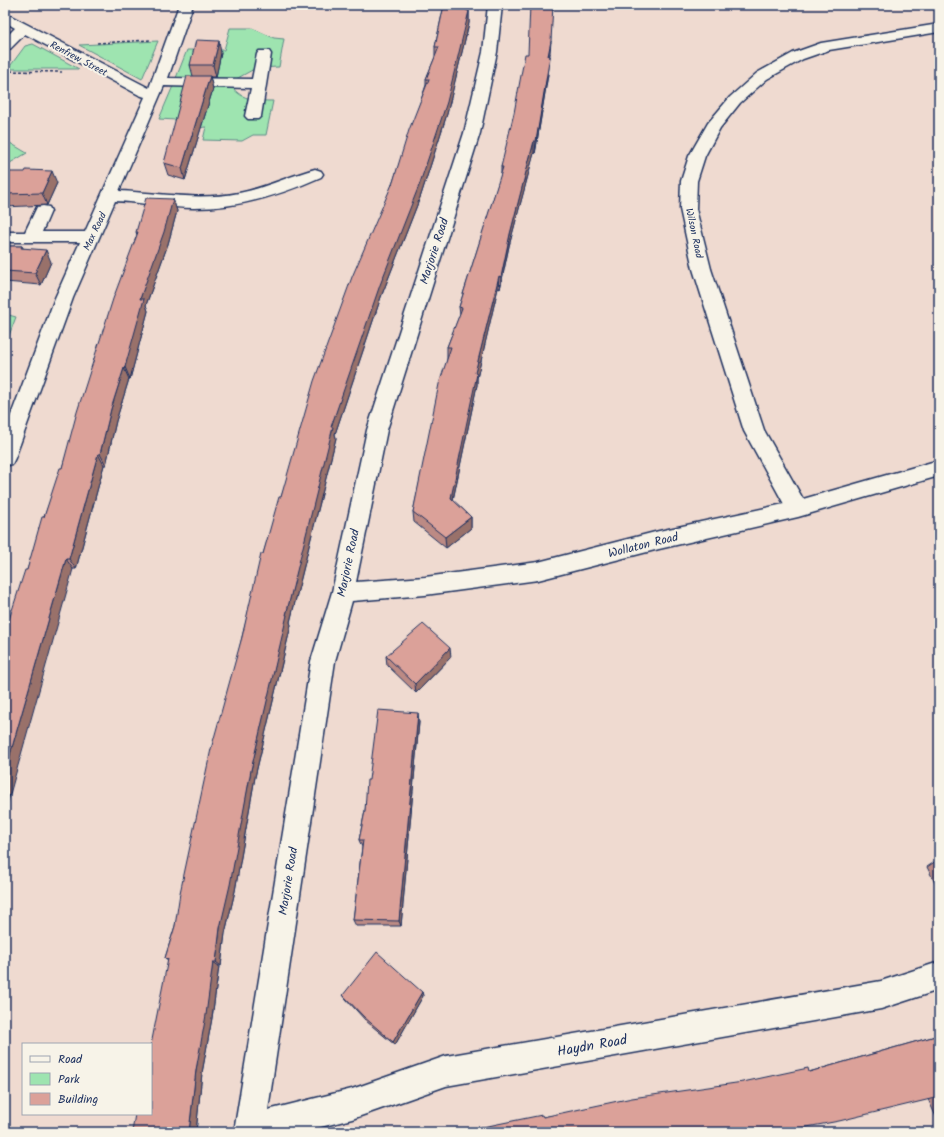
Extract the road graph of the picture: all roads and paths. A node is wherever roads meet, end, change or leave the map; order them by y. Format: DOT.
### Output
graph roads {
  1 [pos="186,5"];
  2 [pos="495,5"];
  3 [pos="5,17"];
  4 [pos="23,28"];
  5 [pos="939,28"];
  6 [pos="175,39"];
  7 [pos="54,45"];
  8 [pos="5,46"];
  9 [pos="264,54"];
  10 [pos="5,71"];
  11 [pos="107,72"];
  12 [pos="260,84"];
  13 [pos="157,88"];
  14 [pos="253,116"];
  15 [pos="315,174"];
  16 [pos="110,196"];
  17 [pos="43,212"];
  18 [pos="5,237"];
  19 [pos="31,237"];
  20 [pos="90,237"];
  21 [pos="5,458"];
  22 [pos="939,468"];
  23 [pos="798,509"];
  24 [pos="343,592"];
  25 [pos="939,976"];
  26 [pos="249,1131"];
  1 -- 6 [label="street, Max Road"];
  2 -- 24 [label="street, Marjorie Road"];
  3 -- 4 [label="street, Renfrew Street"];
  4 -- 7 [label="street, Renfrew Street"];
  4 -- 8 [label="street"];
  5 -- 23 [label="street, Wilson Road"];
  6 -- 7 [label="path"];
  6 -- 13 [label="street, Max Road"];
  7 -- 11 [label="street, Renfrew Street"];
  9 -- 12 [label="street"];
  10 -- 11 [label="path"];
  11 -- 13 [label="street, Renfrew Street"];
  12 -- 13 [label="street, Renfrew Street"];
  12 -- 14 [label="street"];
  13 -- 16 [label="street, Max Road"];
  15 -- 16 [label="street"];
  16 -- 20 [label="street, Max Road"];
  17 -- 19 [label="street"];
  18 -- 19 [label="street"];
  19 -- 20 [label="street"];
  20 -- 21 [label="street, Max Road"];
  22 -- 23 [label="street, Wollaton Road"];
  23 -- 24 [label="street, Wollaton Road"];
  24 -- 26 [label="street, Marjorie Road"];
  25 -- 26 [label="street, Haydn Road"];
}
